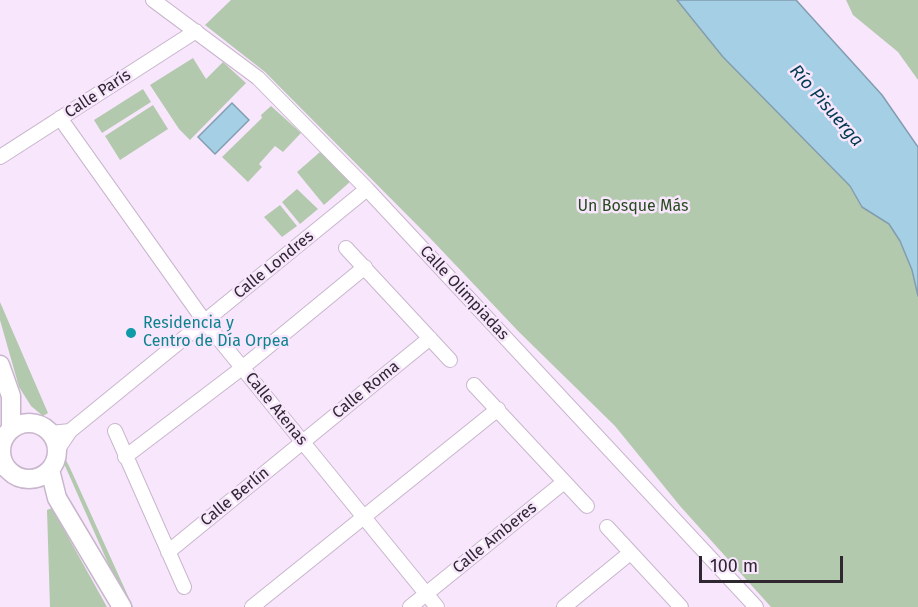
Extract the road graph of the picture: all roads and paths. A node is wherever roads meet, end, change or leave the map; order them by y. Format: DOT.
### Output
graph roads {
  1 [pos="153,0"];
  2 [pos="196,31"];
  3 [pos="60,118"];
  4 [pos="0,157"];
  5 [pos="367,189"];
  6 [pos="346,248"];
  7 [pos="365,267"];
  8 [pos="205,322"];
  9 [pos="430,338"];
  10 [pos="450,360"];
  11 [pos="0,365"];
  12 [pos="242,368"];
  13 [pos="474,385"];
  14 [pos="11,396"];
  15 [pos="498,409"];
  16 [pos="32,423"];
  17 [pos="11,429"];
  18 [pos="115,431"];
  19 [pos="55,441"];
  20 [pos="303,442"];
  21 [pos="1,449"];
  22 [pos="125,457"];
  23 [pos="4,469"];
  24 [pos="50,470"];
  25 [pos="32,479"];
  26 [pos="564,482"];
  27 [pos="57,498"];
  28 [pos="587,507"];
  29 [pos="364,518"];
  30 [pos="607,527"];
  31 [pos="168,552"];
  32 [pos="630,553"];
  33 [pos="184,587"];
  34 [pos="426,594"];
  35 [pos="122,607"];
  36 [pos="252,607"];
  37 [pos="410,607"];
  38 [pos="437,607"];
  39 [pos="564,607"];
  40 [pos="681,607"];
  41 [pos="756,607"];
  1 -- 2 [label="street, Calle Olimpiadas"];
  2 -- 3 [label="street, Calle París"];
  2 -- 5 [label="street, Calle Olimpiadas"];
  3 -- 4 [label="street, Calle París"];
  3 -- 8 [label="street, Calle Atenas"];
  5 -- 8 [label="street, Calle Londres"];
  5 -- 41 [label="street, Calle Olimpiadas"];
  6 -- 7 [label="street"];
  7 -- 9 [label="street"];
  7 -- 12 [label="street"];
  8 -- 12 [label="street, Calle Atenas"];
  8 -- 19 [label="street, Calle Londres"];
  9 -- 10 [label="street"];
  9 -- 20 [label="street, Calle Roma"];
  11 -- 14 [label="main road"];
  12 -- 20 [label="street, Calle Atenas"];
  12 -- 22 [label="street"];
  13 -- 15 [label="street"];
  14 -- 16 [label="main road"];
  14 -- 17 [label="main road"];
  15 -- 26 [label="street"];
  15 -- 29 [label="street"];
  16 -- 17 [label="main road"];
  16 -- 19 [label="main road"];
  17 -- 21 [label="main road"];
  18 -- 22 [label="street"];
  19 -- 24 [label="main road"];
  20 -- 29 [label="street, Calle Atenas"];
  20 -- 31 [label="street, Calle Berlín"];
  21 -- 23 [label="main road"];
  22 -- 31 [label="street"];
  23 -- 25 [label="main road"];
  24 -- 25 [label="main road"];
  24 -- 27 [label="main road"];
  25 -- 27 [label="main road"];
  26 -- 28 [label="street"];
  26 -- 34 [label="street, Calle Amberes"];
  27 -- 35 [label="main road"];
  29 -- 34 [label="street, Calle Atenas"];
  29 -- 36 [label="street"];
  30 -- 32 [label="street"];
  31 -- 33 [label="street"];
  32 -- 39 [label="street"];
  32 -- 40 [label="street"];
  34 -- 37 [label="street, Calle Amberes"];
  34 -- 38 [label="street, Calle Atenas"];
}
